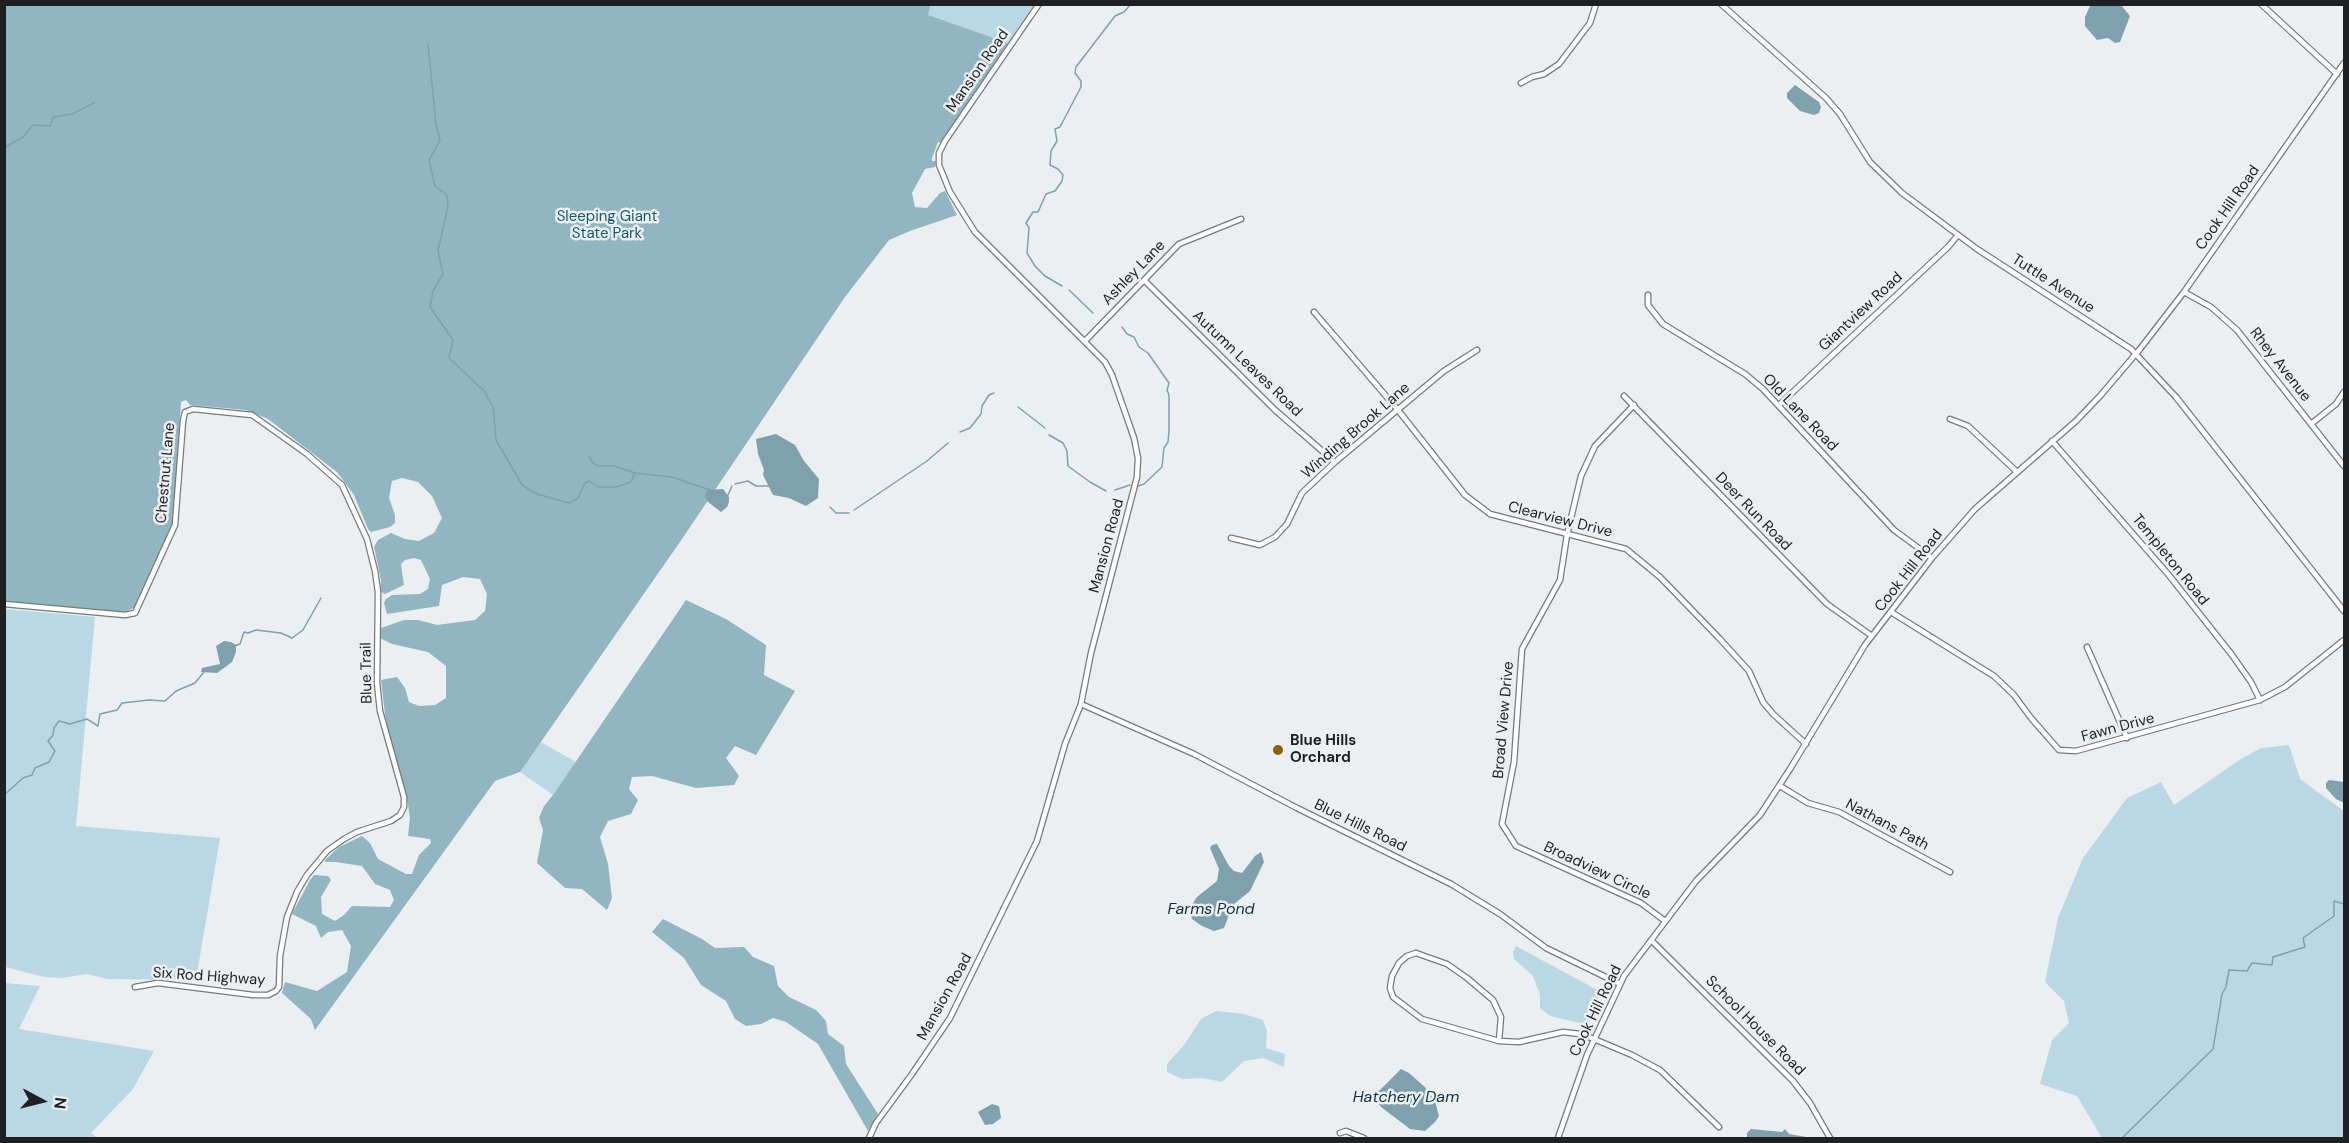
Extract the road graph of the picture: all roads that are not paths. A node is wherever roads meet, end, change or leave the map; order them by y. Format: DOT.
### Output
graph roads {
  1 [pos="1039,4"];
  2 [pos="1596,4"];
  3 [pos="1721,4"];
  4 [pos="2261,4"];
  5 [pos="2344,63"];
  6 [pos="2337,74"];
  7 [pos="1521,83"];
  8 [pos="1241,219"];
  9 [pos="1958,235"];
  10 [pos="1144,280"];
  11 [pos="2184,292"];
  12 [pos="1648,295"];
  13 [pos="1314,312"];
  14 [pos="1085,340"];
  15 [pos="1477,350"];
  16 [pos="2136,354"];
  17 [pos="2344,392"];
  18 [pos="1624,396"];
  19 [pos="1634,405"];
  20 [pos="1779,405"];
  21 [pos="1398,410"];
  22 [pos="185,412"];
  23 [pos="1950,419"];
  24 [pos="2311,424"];
  25 [pos="2052,441"];
  26 [pos="1335,462"];
  27 [pos="2344,466"];
  28 [pos="2016,471"];
  29 [pos="1567,535"];
  30 [pos="1231,538"];
  31 [pos="1932,558"];
  32 [pos="4,604"];
  33 [pos="2344,611"];
  34 [pos="1891,612"];
  35 [pos="1872,636"];
  36 [pos="2344,640"];
  37 [pos="2087,647"];
  38 [pos="2260,700"];
  39 [pos="1081,704"];
  40 [pos="2127,738"];
  41 [pos="1806,744"];
  42 [pos="1780,786"];
  43 [pos="1516,846"];
  44 [pos="1950,872"];
  45 [pos="1665,921"];
  46 [pos="1651,940"];
  47 [pos="1620,984"];
  48 [pos="135,987"];
  49 [pos="279,987"];
  50 [pos="1593,1039"];
  51 [pos="1499,1041"];
  52 [pos="1719,1127"];
  53 [pos="1340,1133"];
  54 [pos="869,1138"];
  55 [pos="1364,1138"];
  56 [pos="1558,1138"];
  57 [pos="1830,1138"];
  1 -- 14 [label="street, Mansion Road"];
  2 -- 7 [label="street"];
  3 -- 9 [label="street, Tuttle Avenue"];
  4 -- 6 [label="street"];
  5 -- 6 [label="street, Cook Hill Road"];
  6 -- 11 [label="street, Cook Hill Road"];
  8 -- 10 [label="street, Ashley Lane"];
  9 -- 16 [label="street, Tuttle Avenue"];
  9 -- 20 [label="street, Giantview Road"];
  10 -- 14 [label="street, Ashley Lane"];
  10 -- 26 [label="street, Autumn Leaves Road"];
  11 -- 16 [label="street, Cook Hill Road"];
  11 -- 24 [label="street, Rhey Avenue"];
  12 -- 20 [label="street, Old Lane Road"];
  13 -- 21 [label="street, Clearview Drive"];
  14 -- 39 [label="street, Mansion Road"];
  15 -- 21 [label="street, Winding Brook Lane"];
  16 -- 25 [label="street, Cook Hill Road"];
  16 -- 33 [label="street, Tuttle Avenue"];
  17 -- 24 [label="street"];
  18 -- 19 [label="street, Deer Run Road"];
  19 -- 29 [label="street, Broad View Drive"];
  19 -- 35 [label="street, Deer Run Road"];
  20 -- 31 [label="street, Old Lane Road"];
  21 -- 26 [label="street, Winding Brook Lane"];
  21 -- 29 [label="street, Clearview Drive"];
  22 -- 32 [label="street, Chestnut Lane"];
  22 -- 49 [label="street, Blue Trail"];
  23 -- 28 [label="street"];
  24 -- 27 [label="street, Rhey Avenue"];
  25 -- 28 [label="street, Cook Hill Road"];
  25 -- 38 [label="street, Templeton Road"];
  26 -- 30 [label="street, Winding Brook Lane"];
  28 -- 31 [label="street, Cook Hill Road"];
  29 -- 41 [label="street, Clearview Drive"];
  29 -- 43 [label="street, Broad View Drive"];
  31 -- 34 [label="street, Cook Hill Road"];
  34 -- 35 [label="street, Cook Hill Road"];
  34 -- 40 [label="street, Fawn Drive"];
  35 -- 41 [label="street, Cook Hill Road"];
  36 -- 38 [label="street, Fawn Drive"];
  37 -- 40 [label="street"];
  38 -- 40 [label="street, Fawn Drive"];
  39 -- 47 [label="street, Blue Hills Road"];
  39 -- 54 [label="street, Mansion Road"];
  41 -- 42 [label="street, Cook Hill Road"];
  42 -- 44 [label="street, Nathans Path"];
  42 -- 45 [label="street, Cook Hill Road"];
  43 -- 45 [label="street, Broadview Circle"];
  45 -- 46 [label="street, Cook Hill Road"];
  46 -- 47 [label="street, Cook Hill Road"];
  46 -- 57 [label="street, School House Road"];
  47 -- 50 [label="street, Cook Hill Road"];
  48 -- 49 [label="street, Six Rod Highway"];
  50 -- 51 [label="street"];
  50 -- 52 [label="street"];
  50 -- 56 [label="street, Cook Hill Road"];
  51 -- 51 [label="street"];
  53 -- 55 [label="street"];
}
